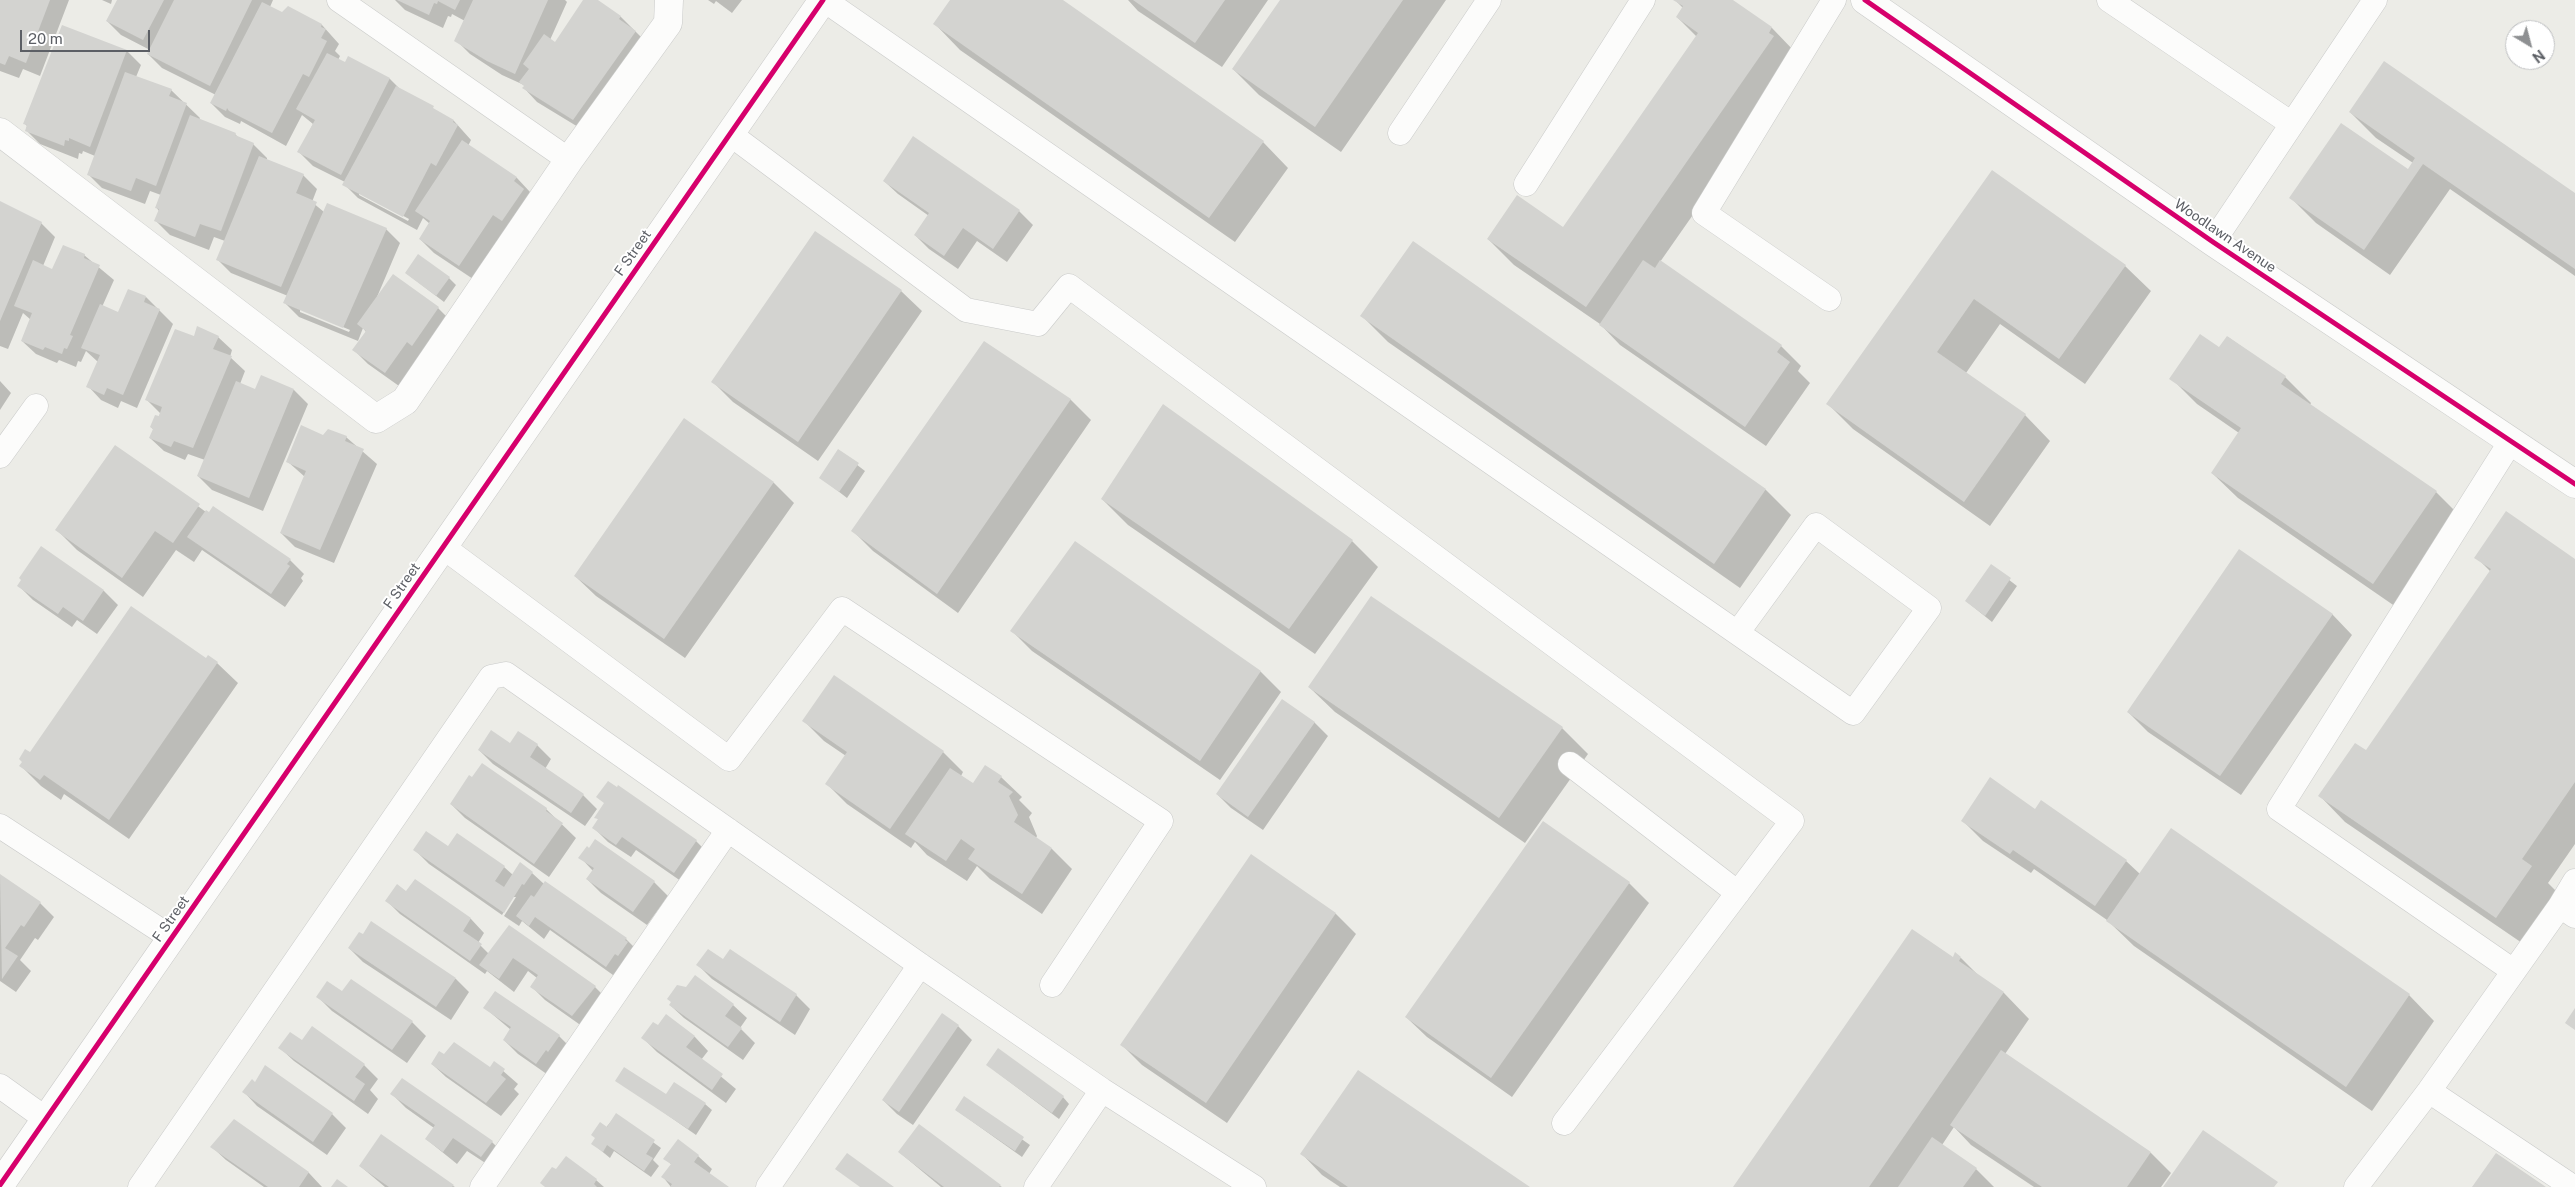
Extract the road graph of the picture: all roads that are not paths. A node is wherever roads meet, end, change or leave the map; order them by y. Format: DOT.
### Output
graph roads {
  1 [pos="339,0"];
  2 [pos="669,0"];
  3 [pos="824,0"];
  4 [pos="1488,0"];
  5 [pos="1643,0"];
  6 [pos="1834,0"];
  7 [pos="1866,0"];
  8 [pos="2109,0"];
  9 [pos="2375,0"];
  10 [pos="2292,124"];
  11 [pos="0,132"];
  12 [pos="1400,132"];
  13 [pos="730,134"];
  14 [pos="569,160"];
  15 [pos="1526,184"];
  16 [pos="2213,242"];
  17 [pos="1829,300"];
  18 [pos="36,406"];
  19 [pos="2511,441"];
  20 [pos="0,456"];
  21 [pos="2575,484"];
  22 [pos="443,547"];
  23 [pos="1738,632"];
  24 [pos="1570,764"];
  25 [pos="0,826"];
  26 [pos="728,830"];
  27 [pos="2575,881"];
  28 [pos="1738,892"];
  29 [pos="2567,911"];
  30 [pos="172,938"];
  31 [pos="920,966"];
  32 [pos="2512,970"];
  33 [pos="1052,985"];
  34 [pos="0,1086"];
  35 [pos="1102,1090"];
  36 [pos="2430,1091"];
  37 [pos="46,1119"];
  38 [pos="1564,1123"];
  39 [pos="0,1185"];
  40 [pos="140,1187"];
  41 [pos="482,1187"];
  42 [pos="768,1187"];
  43 [pos="1036,1187"];
  44 [pos="1254,1187"];
  45 [pos="2356,1187"];
  46 [pos="2573,1187"];
  1 -- 14 [label="lane"];
  2 -- 14 [label="street"];
  3 -- 13 [label="street, F Street"];
  3 -- 23 [label="lane"];
  4 -- 12 [label="lane"];
  5 -- 15 [label="lane"];
  6 -- 17 [label="lane"];
  7 -- 16 [label="street, Woodlawn Avenue"];
  8 -- 10 [label="lane"];
  9 -- 10 [label="lane"];
  10 -- 16 [label="lane"];
  11 -- 14 [label="street"];
  13 -- 22 [label="street, F Street"];
  13 -- 28 [label="lane"];
  16 -- 19 [label="street, Woodlawn Avenue"];
  18 -- 20 [label="lane"];
  19 -- 21 [label="street, Woodlawn Avenue"];
  19 -- 32 [label="lane"];
  22 -- 30 [label="street, F Street"];
  22 -- 33 [label="lane"];
  23 -- 23 [label="lane"];
  24 -- 28 [label="lane"];
  25 -- 30 [label="lane"];
  26 -- 31 [label="lane"];
  26 -- 40 [label="lane"];
  26 -- 41 [label="lane"];
  27 -- 29 [label="lane"];
  28 -- 38 [label="lane"];
  29 -- 32 [label="lane"];
  30 -- 37 [label="street, F Street"];
  31 -- 35 [label="lane"];
  31 -- 42 [label="lane"];
  32 -- 36 [label="lane"];
  34 -- 37 [label="lane"];
  35 -- 43 [label="lane"];
  35 -- 44 [label="lane"];
  36 -- 45 [label="lane"];
  36 -- 46 [label="lane"];
  37 -- 39 [label="street, F Street"];
}
